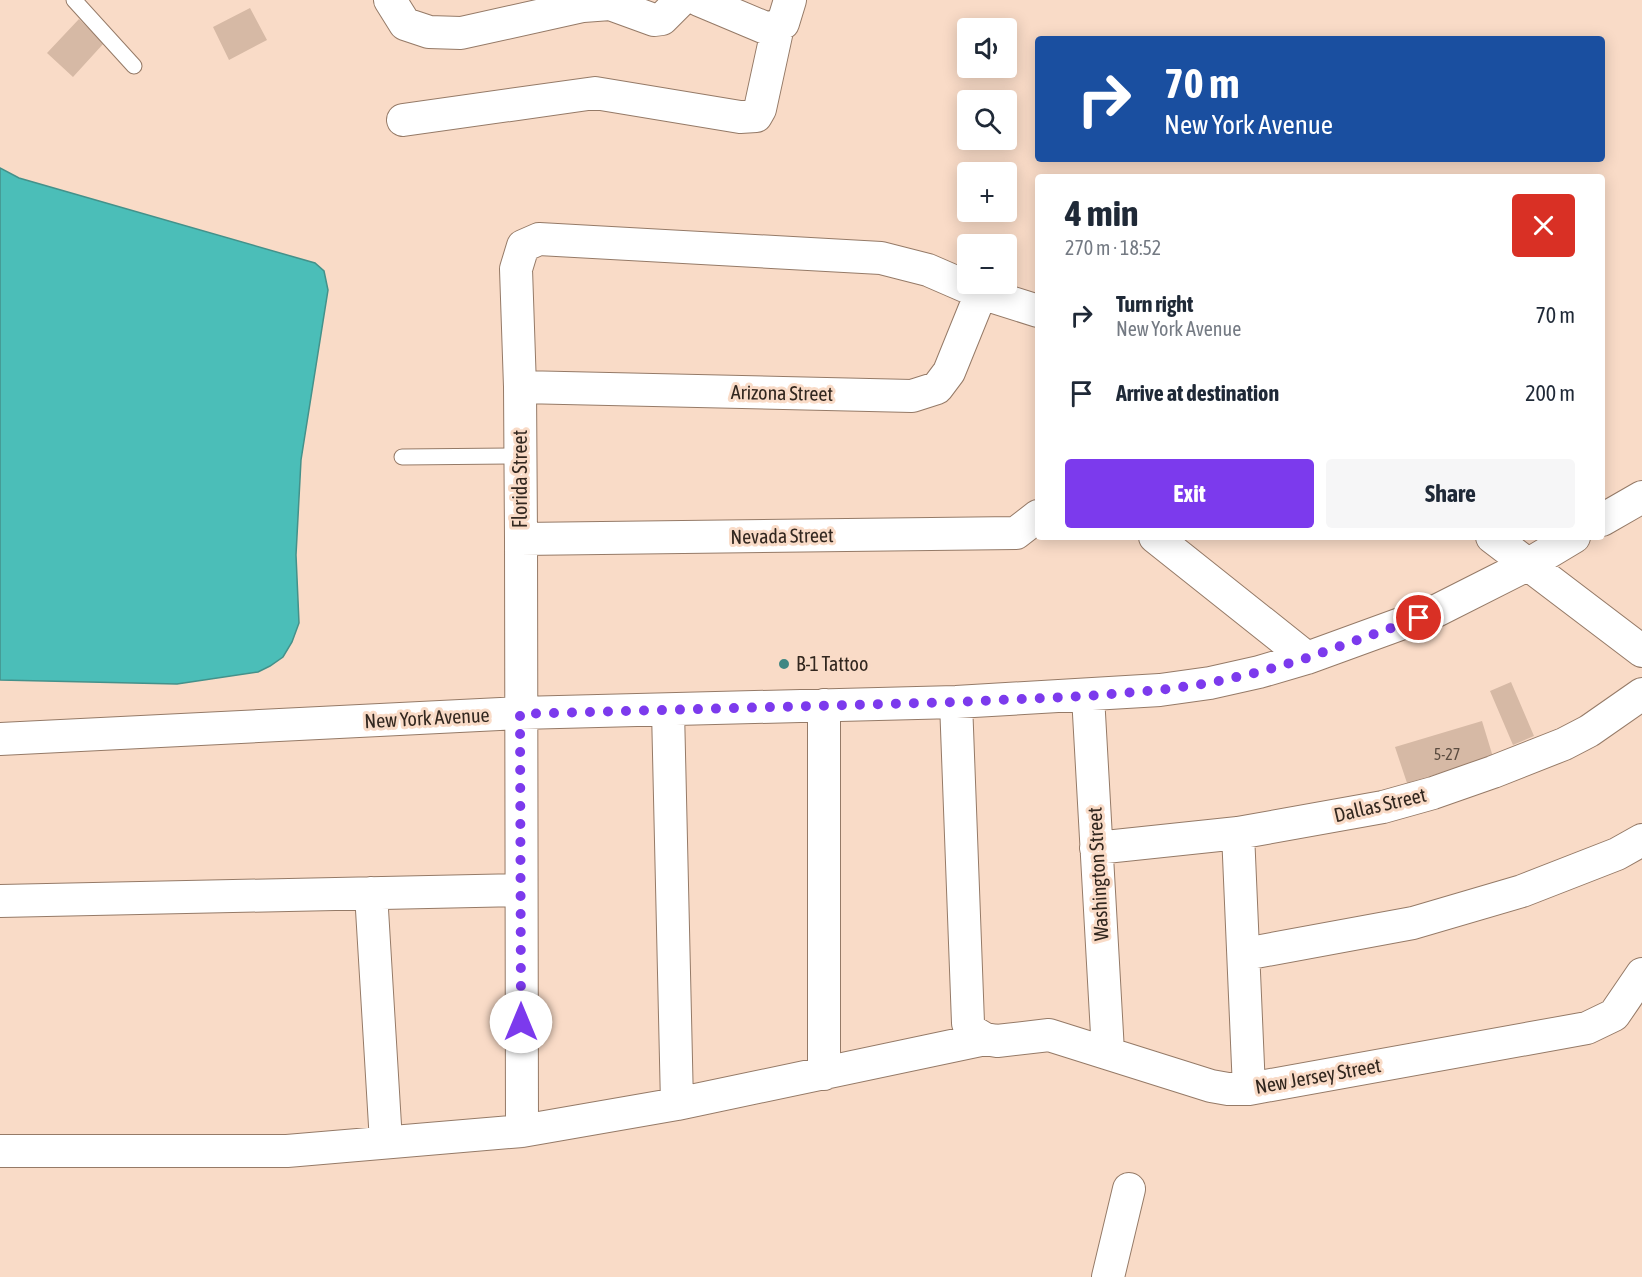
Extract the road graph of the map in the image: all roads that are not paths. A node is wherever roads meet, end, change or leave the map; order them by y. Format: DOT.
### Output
graph roads {
  1 [pos="74,0"];
  2 [pos="390,0"];
  3 [pos="681,0"];
  4 [pos="699,0"];
  5 [pos="784,13"];
  6 [pos="134,66"];
  7 [pos="403,120"];
  8 [pos="957,283"];
  9 [pos="981,294"];
  10 [pos="984,294"];
  11 [pos="1035,310"];
  12 [pos="520,387"];
  13 [pos="520,456"];
  14 [pos="402,457"];
  15 [pos="1642,496"];
  16 [pos="1035,518"];
  17 [pos="1605,518"];
  18 [pos="521,539"];
  19 [pos="1159,540"];
  20 [pos="1496,540"];
  21 [pos="1569,540"];
  22 [pos="1529,564"];
  23 [pos="1642,651"];
  24 [pos="1307,658"];
  25 [pos="1642,694"];
  26 [pos="1088,696"];
  27 [pos="956,702"];
  28 [pos="824,705"];
  29 [pos="668,710"];
  30 [pos="520,714"];
  31 [pos="0,739"];
  32 [pos="1238,833"];
  33 [pos="1642,840"];
  34 [pos="1096,848"];
  35 [pos="521,891"];
  36 [pos="371,893"];
  37 [pos="0,900"];
  38 [pos="1245,954"];
  39 [pos="1642,974"];
  40 [pos="980,1037"];
  41 [pos="1108,1052"];
  42 [pos="824,1074"];
  43 [pos="1249,1089"];
  44 [pos="677,1104"];
  45 [pos="522,1131"];
  46 [pos="386,1142"];
  47 [pos="0,1151"];
  48 [pos="1129,1190"];
  49 [pos="1108,1277"];
  1 -- 6 [label="lane"];
  2 -- 3 [label="street"];
  4 -- 5 [label="street"];
  5 -- 7 [label="street"];
  8 -- 12 [label="street, Florida Street"];
  9 -- 12 [label="street, Arizona Street"];
  10 -- 11 [label="street"];
  12 -- 13 [label="street, Florida Street"];
  13 -- 14 [label="lane"];
  13 -- 18 [label="street, Florida Street"];
  15 -- 17 [label="street"];
  16 -- 18 [label="street, Nevada Street"];
  18 -- 30 [label="street, Florida Street"];
  19 -- 24 [label="street"];
  20 -- 22 [label="street"];
  21 -- 22 [label="street, New York Avenue"];
  22 -- 23 [label="street"];
  22 -- 24 [label="street, New York Avenue"];
  24 -- 26 [label="street, New York Avenue"];
  25 -- 32 [label="street, Dallas Street"];
  26 -- 27 [label="street, New York Avenue"];
  26 -- 34 [label="street, Washington Street"];
  27 -- 28 [label="street, New York Avenue"];
  27 -- 40 [label="street"];
  28 -- 29 [label="street, New York Avenue"];
  28 -- 42 [label="street"];
  29 -- 30 [label="street, New York Avenue"];
  29 -- 44 [label="street"];
  30 -- 31 [label="street, New York Avenue"];
  30 -- 35 [label="street, Florida Street"];
  32 -- 34 [label="street, Dallas Street"];
  32 -- 38 [label="street"];
  33 -- 38 [label="street"];
  34 -- 41 [label="street, Washington Street"];
  35 -- 36 [label="street"];
  35 -- 45 [label="street, Florida Street"];
  36 -- 37 [label="street"];
  36 -- 46 [label="street"];
  38 -- 43 [label="street"];
  39 -- 43 [label="street, New Jersey Street"];
  40 -- 41 [label="street, New Jersey Street"];
  40 -- 42 [label="street, New Jersey Street"];
  41 -- 43 [label="street, New Jersey Street"];
  42 -- 44 [label="street, New Jersey Street"];
  44 -- 45 [label="street, New Jersey Street"];
  45 -- 46 [label="street, New Jersey Street"];
  46 -- 47 [label="street, New Jersey Street"];
  48 -- 49 [label="street"];
}
